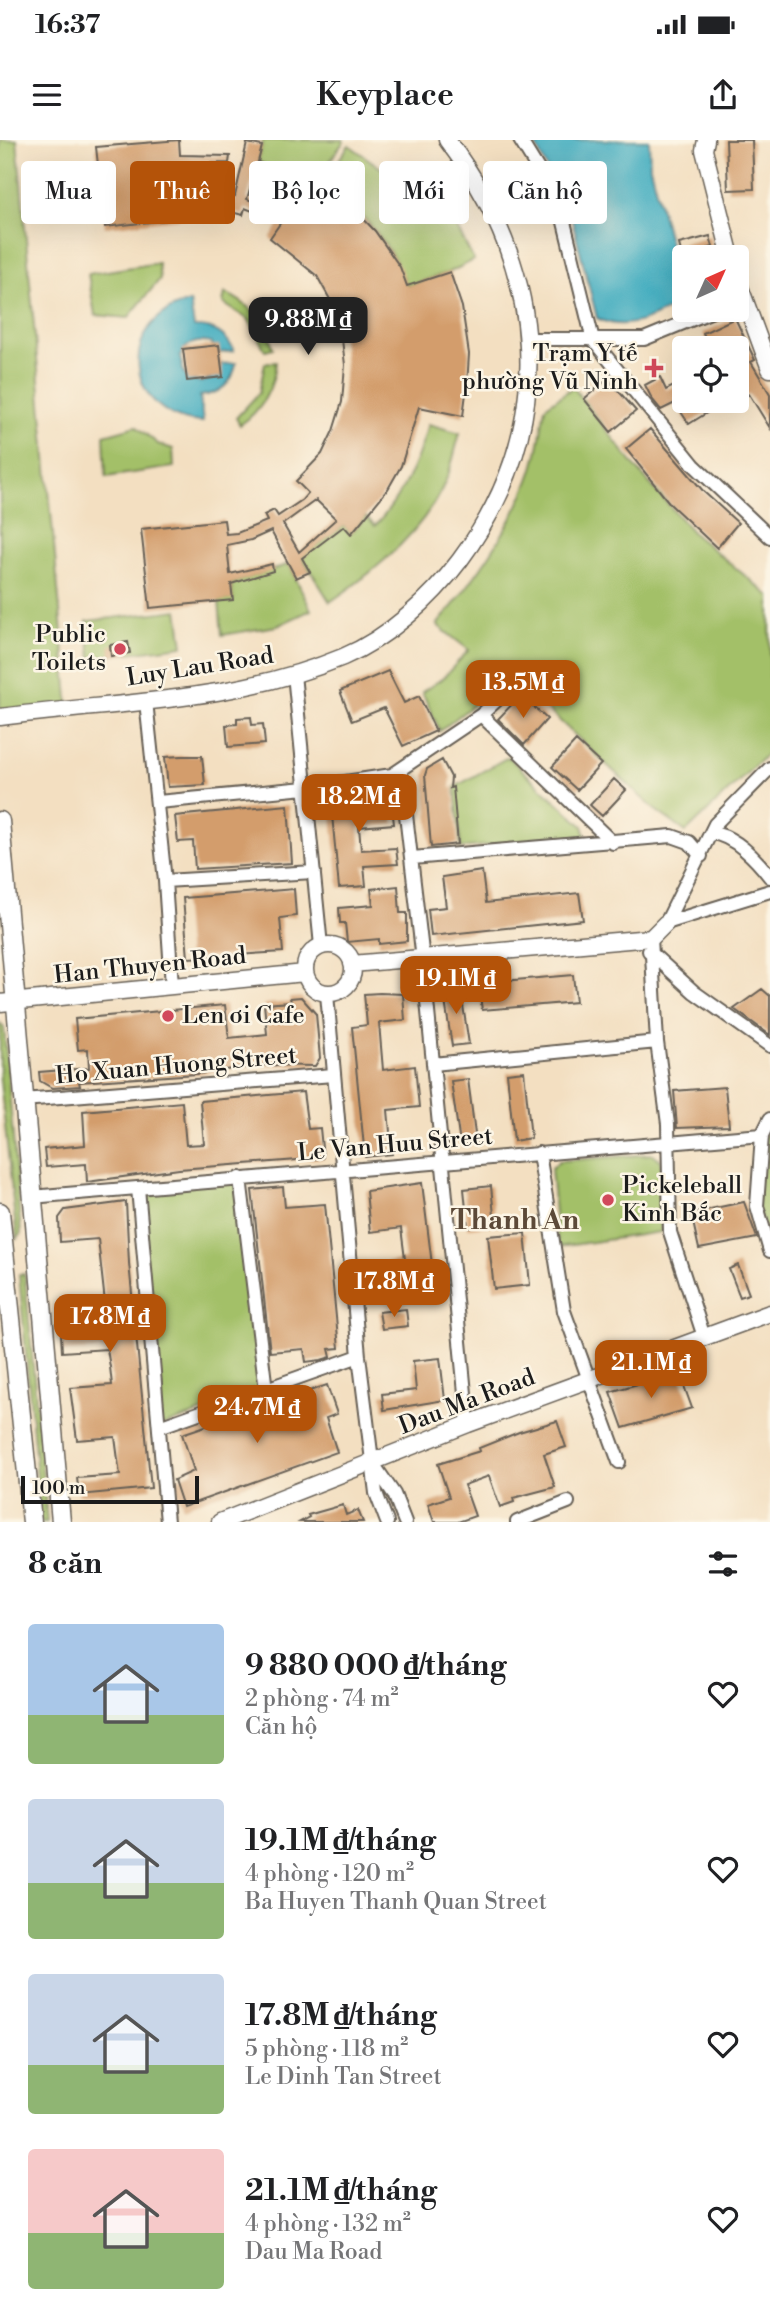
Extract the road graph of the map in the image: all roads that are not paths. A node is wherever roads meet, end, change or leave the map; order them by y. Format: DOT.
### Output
graph roads {
  1 [pos="447,140"];
  2 [pos="520,140"];
  3 [pos="706,140"];
  4 [pos="728,245"];
  5 [pos="686,322"];
  6 [pos="749,322"];
  7 [pos="529,339"];
  8 [pos="593,340"];
  9 [pos="770,369"];
  10 [pos="770,537"];
  11 [pos="294,674"];
  12 [pos="515,683"];
  13 [pos="146,701"];
  14 [pos="481,715"];
  15 [pos="0,717"];
  16 [pos="770,768"];
  17 [pos="401,772"];
  18 [pos="305,788"];
  19 [pos="158,802"];
  20 [pos="0,821"];
  21 [pos="711,833"];
  22 [pos="613,843"];
  23 [pos="701,856"];
  24 [pos="412,858"];
  25 [pos="314,872"];
  26 [pos="770,877"];
  27 [pos="165,881"];
  28 [pos="770,891"];
  29 [pos="666,923"];
  30 [pos="650,944"];
  31 [pos="321,946"];
  32 [pos="423,960"];
  33 [pos="352,964"];
  34 [pos="305,973"];
  35 [pos="172,986"];
  36 [pos="327,994"];
  37 [pos="8,1003"];
  38 [pos="657,1042"];
  39 [pos="770,1046"];
  40 [pos="433,1064"];
  41 [pos="333,1074"];
  42 [pos="23,1100"];
  43 [pos="770,1119"];
  44 [pos="762,1135"];
  45 [pos="668,1143"];
  46 [pos="539,1153"];
  47 [pos="443,1162"];
  48 [pos="341,1172"];
  49 [pos="240,1178"];
  50 [pos="138,1188"];
  51 [pos="31,1197"];
  52 [pos="0,1212"];
  53 [pos="37,1251"];
  54 [pos="770,1251"];
  55 [pos="5,1255"];
  56 [pos="770,1313"];
  57 [pos="704,1337"];
  58 [pos="359,1356"];
  59 [pos="588,1380"];
  60 [pos="266,1390"];
  61 [pos="468,1424"];
  62 [pos="159,1427"];
  63 [pos="372,1462"];
  64 [pos="619,1462"];
  65 [pos="568,1502"];
  66 [pos="32,1522"];
  67 [pos="61,1522"];
  68 [pos="167,1522"];
  69 [pos="220,1522"];
  70 [pos="387,1522"];
  71 [pos="405,1522"];
  72 [pos="517,1522"];
  1 -- 7 [label="street, Luy Lau Road"];
  2 -- 8 [label="street"];
  3 -- 4 [label="street"];
  5 -- 8 [label="street"];
  6 -- 9 [label="street"];
  7 -- 8 [label="street"];
  7 -- 11 [label="street, Luy Lau Road"];
  8 -- 10 [label="street"];
  11 -- 13 [label="street, Luy Lau Road"];
  11 -- 18 [label="street"];
  12 -- 14 [label="street"];
  13 -- 15 [label="street, Luy Lau Road"];
  13 -- 19 [label="street"];
  14 -- 17 [label="street"];
  14 -- 22 [label="street"];
  16 -- 21 [label="street"];
  17 -- 18 [label="street"];
  17 -- 24 [label="street"];
  18 -- 19 [label="street"];
  18 -- 25 [label="street"];
  19 -- 27 [label="street"];
  20 -- 37 [label="main road"];
  21 -- 23 [label="street"];
  21 -- 26 [label="street"];
  22 -- 23 [label="street"];
  22 -- 24 [label="street"];
  23 -- 29 [label="street"];
  24 -- 32 [label="street"];
  25 -- 27 [label="street"];
  25 -- 31 [label="street"];
  27 -- 35 [label="street"];
  28 -- 29 [label="street"];
  29 -- 30 [label="street"];
  30 -- 32 [label="street"];
  30 -- 38 [label="street"];
  30 -- 39 [label="street"];
  31 -- 33 [label="street"];
  31 -- 34 [label="street"];
  32 -- 33 [label="street"];
  32 -- 40 [label="street"];
  33 -- 36 [label="street"];
  34 -- 35 [label="street, Han Thuyen Road"];
  34 -- 36 [label="street"];
  35 -- 37 [label="street, Han Thuyen Road"];
  36 -- 41 [label="street"];
  37 -- 42 [label="main road"];
  38 -- 40 [label="street"];
  38 -- 45 [label="street"];
  40 -- 47 [label="street"];
  41 -- 42 [label="street, Ho Xuan Huong Street"];
  41 -- 48 [label="street"];
  42 -- 51 [label="main road"];
  43 -- 44 [label="street"];
  44 -- 45 [label="street, Le Van Huu Street"];
  44 -- 54 [label="street"];
  45 -- 46 [label="street, Le Van Huu Street"];
  45 -- 57 [label="street"];
  46 -- 47 [label="street, Le Van Huu Street"];
  46 -- 59 [label="street"];
  47 -- 48 [label="street, Le Van Huu Street"];
  47 -- 61 [label="street"];
  48 -- 49 [label="street, Le Van Huu Street"];
  48 -- 58 [label="street"];
  49 -- 50 [label="street, Le Van Huu Street"];
  49 -- 60 [label="street"];
  50 -- 51 [label="street, Le Van Huu Street"];
  50 -- 62 [label="street"];
  51 -- 53 [label="main road"];
  52 -- 55 [label="main road"];
  53 -- 55 [label="main road"];
  53 -- 67 [label="main road"];
  55 -- 66 [label="main road"];
  56 -- 57 [label="street, Dau Ma Road"];
  57 -- 59 [label="street, Dau Ma Road"];
  58 -- 60 [label="street"];
  58 -- 63 [label="street"];
  59 -- 61 [label="street, Dau Ma Road"];
  59 -- 64 [label="street"];
  60 -- 62 [label="street"];
  61 -- 63 [label="street, Dau Ma Road"];
  62 -- 68 [label="street"];
  63 -- 69 [label="street, Dau Ma Road"];
  63 -- 70 [label="street"];
  63 -- 71 [label="street"];
  65 -- 72 [label="street"];
}
